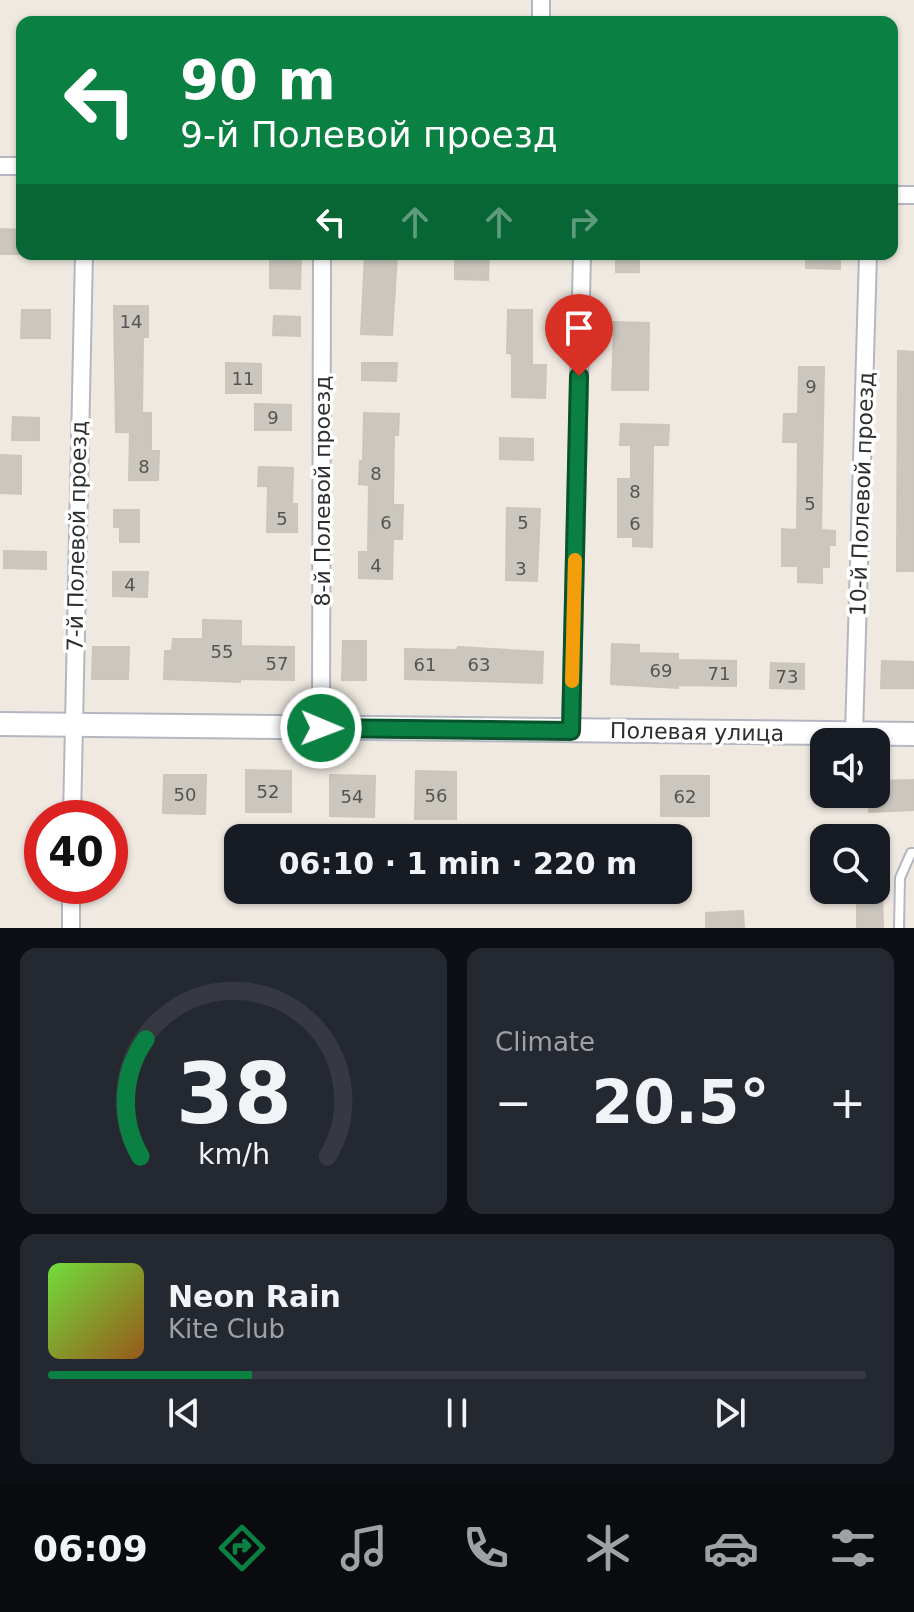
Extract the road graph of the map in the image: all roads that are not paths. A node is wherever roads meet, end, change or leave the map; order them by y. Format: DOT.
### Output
graph roads {
  1 [pos="84,260"];
  2 [pos="322,260"];
  3 [pos="582,260"];
  4 [pos="868,260"];
  5 [pos="0,724"];
  6 [pos="72,726"];
  7 [pos="321,728"];
  8 [pos="854,728"];
  9 [pos="571,731"];
  10 [pos="810,734"];
  11 [pos="890,734"];
  12 [pos="914,734"];
  13 [pos="72,800"];
  14 [pos="914,853"];
  15 [pos="71,904"];
  16 [pos="71,928"];
  17 [pos="899,928"];
  1 -- 6 [label="street, 7-й Полевой проезд"];
  2 -- 7 [label="street, 8-й Полевой проезд"];
  3 -- 9 [label="street"];
  4 -- 8 [label="street, 10-й Полевой проезд"];
  5 -- 6 [label="street, Полевая улица"];
  6 -- 7 [label="street, Полевая улица"];
  6 -- 13 [label="street, 7-й Полевой проезд"];
  7 -- 9 [label="street, Полевая улица"];
  9 -- 10 [label="street, Полевая улица"];
  11 -- 12 [label="street, Полевая улица"];
  14 -- 17 [label="lane"];
  15 -- 16 [label="street"];
}
